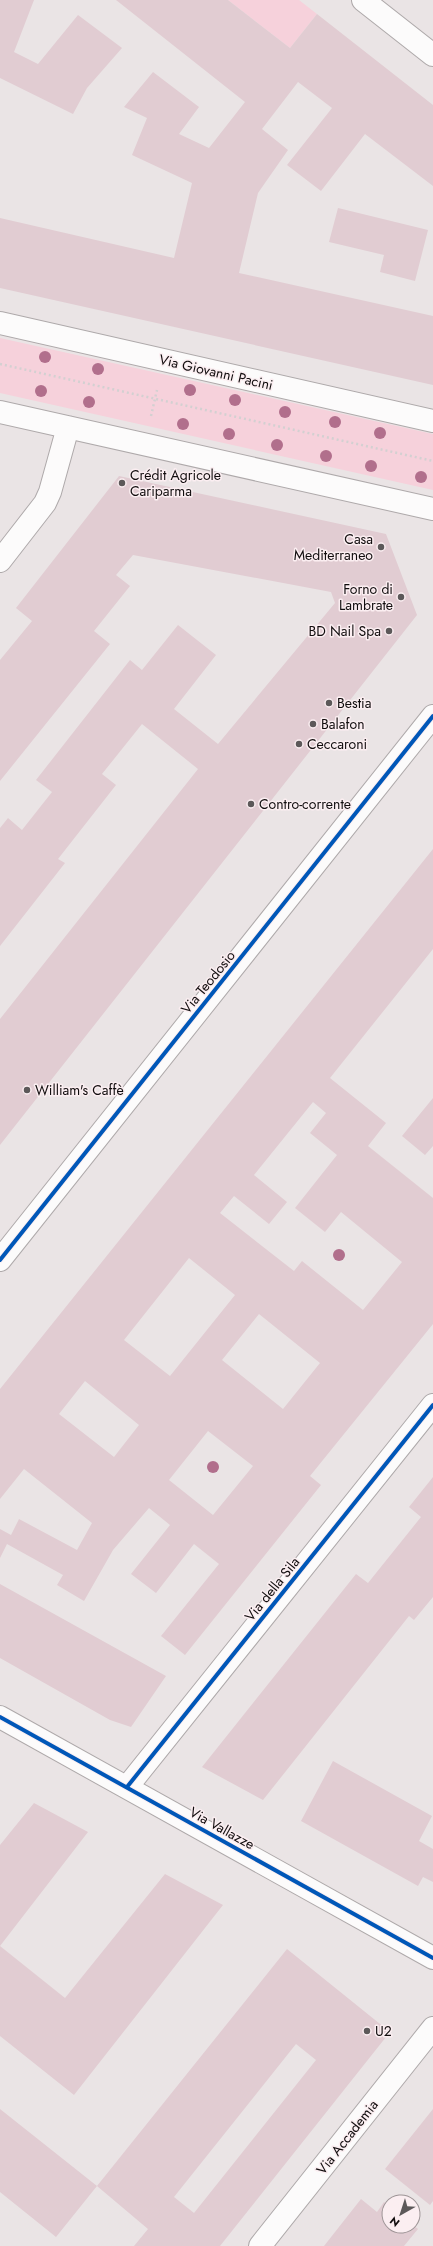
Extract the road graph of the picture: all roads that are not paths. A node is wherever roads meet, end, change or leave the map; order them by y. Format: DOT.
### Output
graph roads {
  1 [pos="363,0"];
  2 [pos="433,55"];
  3 [pos="0,323"];
  4 [pos="0,412"];
  5 [pos="433,421"];
  6 [pos="68,426"];
  7 [pos="433,509"];
  8 [pos="0,561"];
  9 [pos="433,716"];
  10 [pos="0,1260"];
  11 [pos="433,1404"];
  12 [pos="0,1717"];
  13 [pos="127,1787"];
  14 [pos="433,1958"];
  15 [pos="433,2028"];
  16 [pos="260,2246"];
  1 -- 2 [label="street"];
  3 -- 5 [label="street, Via Giovanni Pacini"];
  4 -- 6 [label="street"];
  6 -- 7 [label="street"];
  6 -- 8 [label="street"];
  9 -- 10 [label="street, Via Teodosio"];
  11 -- 13 [label="street, Via della Sila"];
  12 -- 13 [label="street, Via Vallazze"];
  13 -- 14 [label="street, Via Vallazze"];
  15 -- 16 [label="street, Via Accademia"];
}
